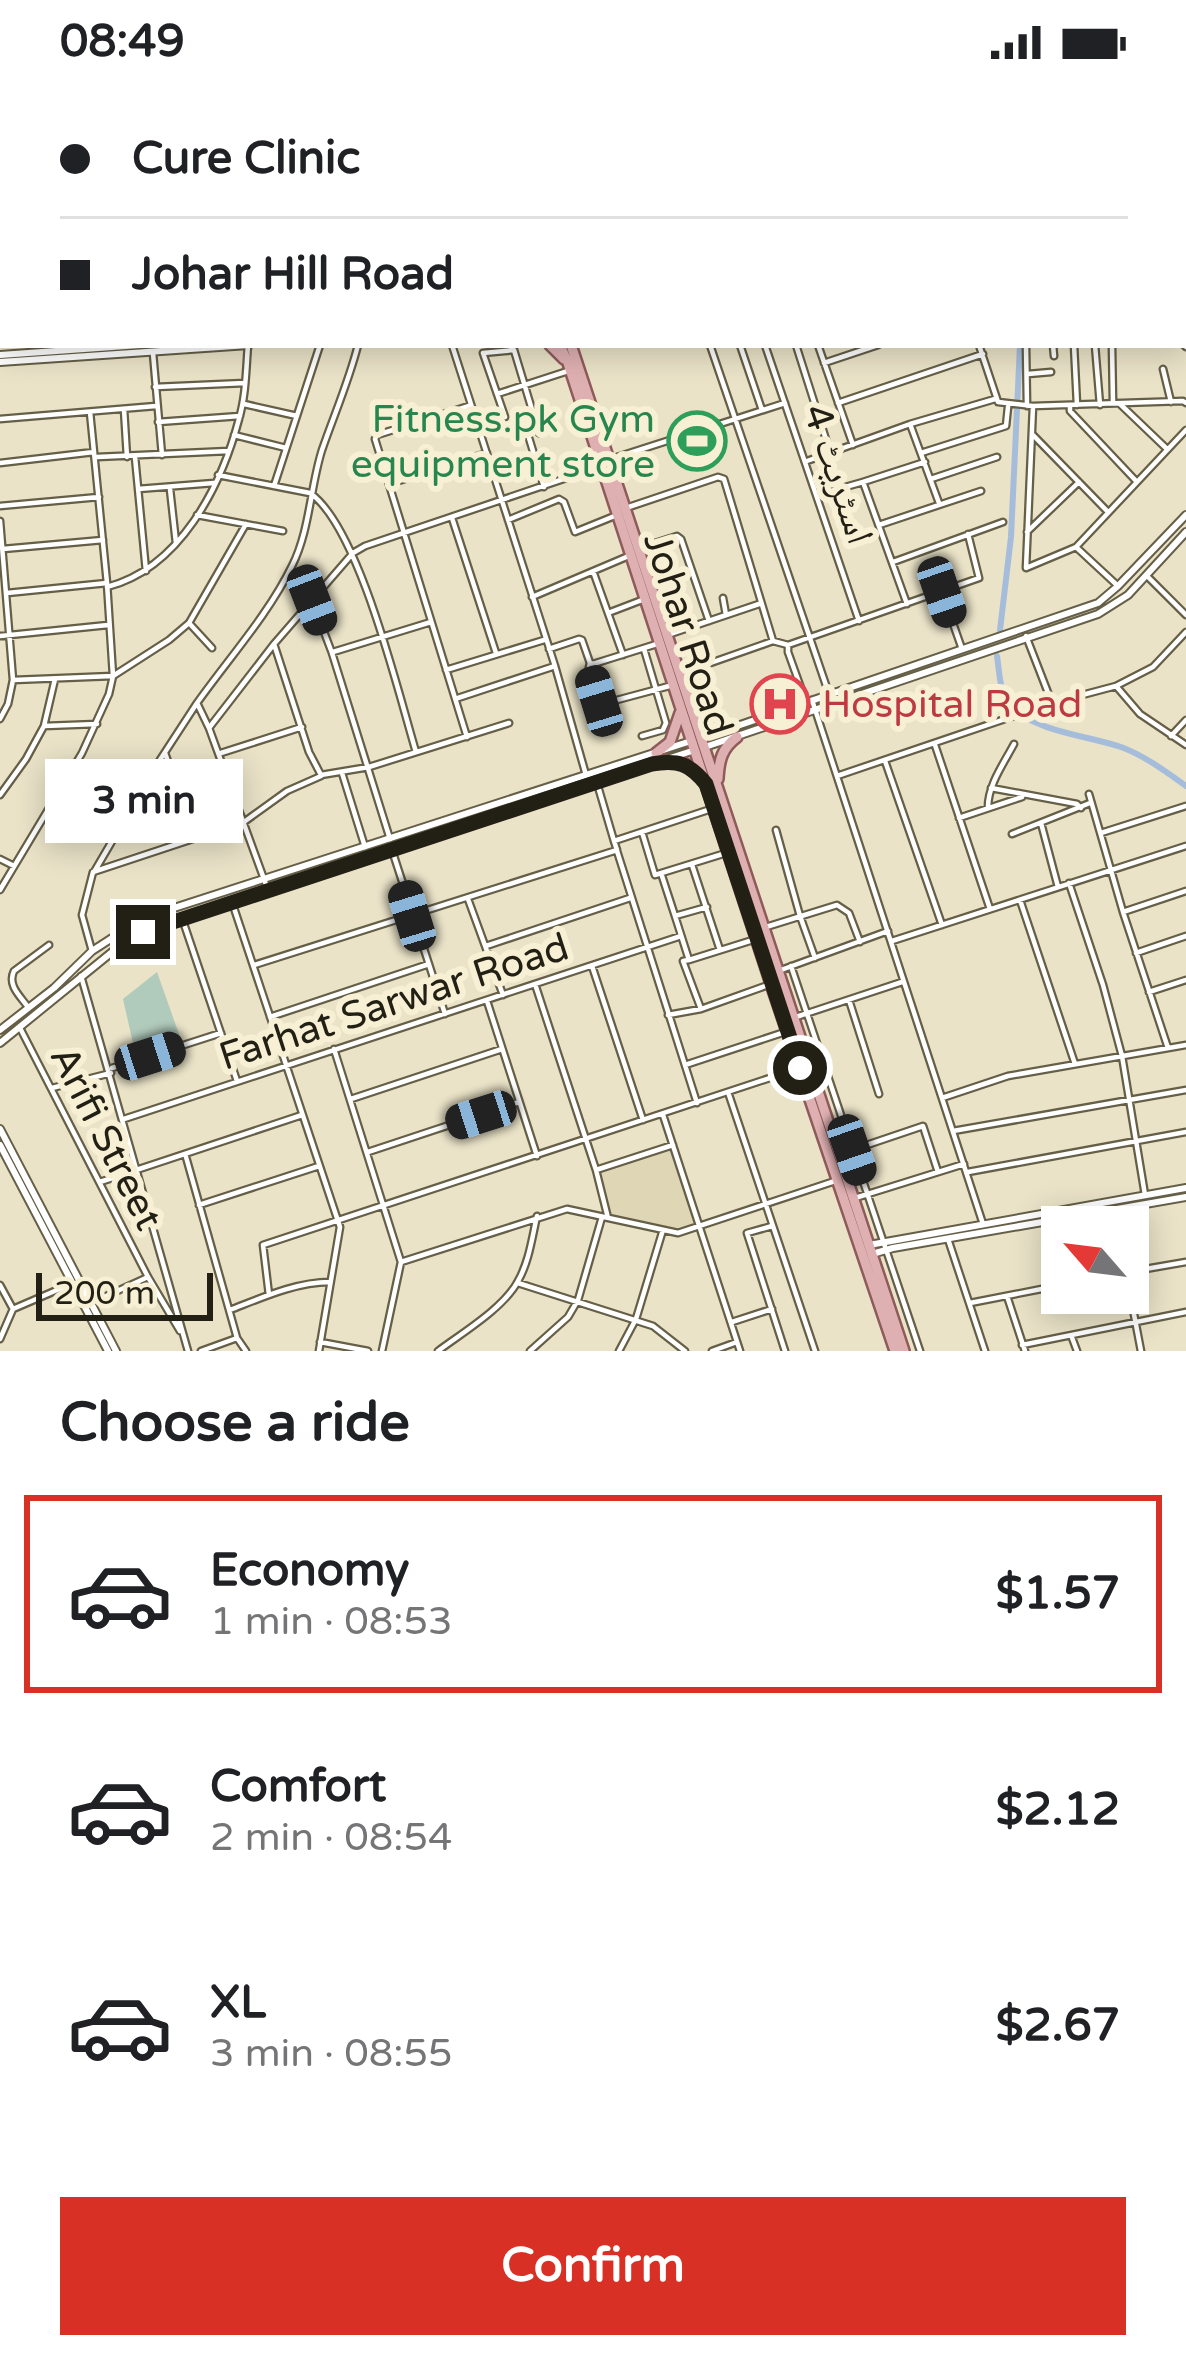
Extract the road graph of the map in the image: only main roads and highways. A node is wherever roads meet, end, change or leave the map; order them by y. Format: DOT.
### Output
graph roads {
  1 [pos="573,356"];
  2 [pos="622,512"];
  3 [pos="664,639"];
  4 [pos="685,703"];
  5 [pos="712,785"];
  6 [pos="762,944"];
  7 [pos="900,1351"];
  1 -- 2 [label="main road, Johar Road"];
  2 -- 3 [label="main road, Johar Road"];
  2 -- 3 [label="main road, Johar Road"];
  3 -- 4 [label="main road, Johar Road"];
  3 -- 4 [label="main road, Johar Road"];
  4 -- 5 [label="main road, Johar Road"];
  4 -- 5 [label="main road"];
  4 -- 5 [label="main road"];
  5 -- 6 [label="main road, Johar Road"];
  5 -- 6 [label="main road, Johar Road"];
  6 -- 7 [label="main road, Johar Road"];
  6 -- 7 [label="main road, Johar Road"];
}
